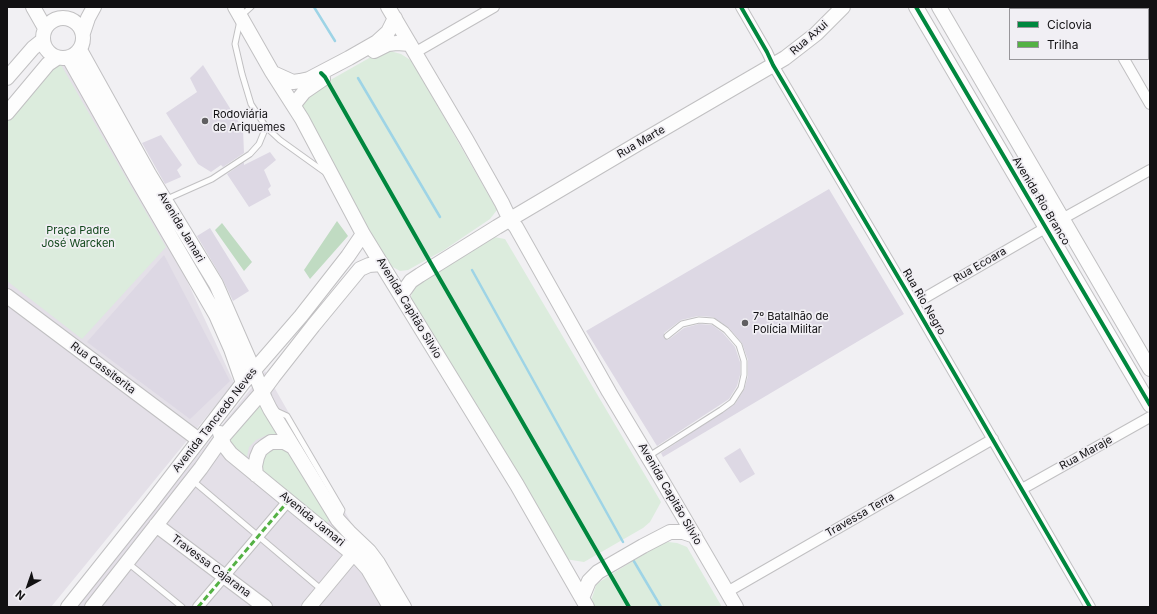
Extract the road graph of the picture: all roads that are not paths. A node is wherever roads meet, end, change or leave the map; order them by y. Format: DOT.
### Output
graph roads {
  1 [pos="33,7"];
  2 [pos="94,7"];
  3 [pos="494,7"];
  4 [pos="741,7"];
  5 [pos="842,7"];
  6 [pos="916,7"];
  7 [pos="940,7"];
  8 [pos="242,10"];
  9 [pos="64,13"];
  10 [pos="391,13"];
  11 [pos="83,33"];
  12 [pos="44,34"];
  13 [pos="413,48"];
  14 [pos="80,50"];
  15 [pos="63,58"];
  16 [pos="1125,60"];
  17 [pos="773,65"];
  18 [pos="10,69"];
  19 [pos="272,72"];
  20 [pos="1150,104"];
  21 [pos="294,106"];
  22 [pos="7,113"];
  23 [pos="266,127"];
  24 [pos="1150,170"];
  25 [pos="334,178"];
  26 [pos="164,200"];
  27 [pos="1062,219"];
  28 [pos="510,220"];
  29 [pos="1047,227"];
  30 [pos="364,234"];
  31 [pos="382,264"];
  32 [pos="211,291"];
  33 [pos="401,294"];
  34 [pos="7,296"];
  35 [pos="914,304"];
  36 [pos="301,316"];
  37 [pos="312,326"];
  38 [pos="667,336"];
  39 [pos="1150,369"];
  40 [pos="254,370"];
  41 [pos="243,383"];
  42 [pos="262,392"];
  43 [pos="1150,405"];
  44 [pos="270,409"];
  45 [pos="1150,417"];
  46 [pos="217,418"];
  47 [pos="222,438"];
  48 [pos="993,439"];
  49 [pos="199,440"];
  50 [pos="293,447"];
  51 [pos="648,456"];
  52 [pos="256,475"];
  53 [pos="191,480"];
  54 [pos="1022,488"];
  55 [pos="158,493"];
  56 [pos="289,500"];
  57 [pos="172,504"];
  58 [pos="678,507"];
  59 [pos="338,520"];
  60 [pos="156,525"];
  61 [pos="259,536"];
  62 [pos="695,536"];
  63 [pos="353,554"];
  64 [pos="127,562"];
  65 [pos="566,569"];
  66 [pos="225,577"];
  67 [pos="323,590"];
  68 [pos="727,592"];
  69 [pos="585,603"];
  70 [pos="97,605"];
  71 [pos="68,607"];
  72 [pos="182,607"];
  73 [pos="198,607"];
  74 [pos="265,607"];
  75 [pos="309,607"];
  76 [pos="390,607"];
  77 [pos="404,607"];
  78 [pos="736,607"];
  79 [pos="1090,607"];
  1 -- 12 [label="main road"];
  2 -- 11 [label="main road"];
  3 -- 13 [label="street"];
  4 -- 17 [label="street, Rua Rio Negro"];
  5 -- 17 [label="main road, Rua Axui"];
  6 -- 29 [label="main road, Avenida Rio Branco"];
  7 -- 27 [label="main road, Avenida Rio Branco"];
  8 -- 19 [label="main road, Avenida Capitão Silvio"];
  8 -- 23 [label="lane"];
  9 -- 11 [label="main road"];
  9 -- 12 [label="main road"];
  10 -- 13 [label="main road, Avenida Capitão Silvio"];
  10 -- 19 [label="main road"];
  11 -- 14 [label="main road"];
  12 -- 15 [label="main road"];
  12 -- 18 [label="main road"];
  13 -- 21 [label="main road"];
  13 -- 28 [label="main road, Avenida Capitão Silvio"];
  14 -- 15 [label="main road"];
  14 -- 26 [label="main road, Avenida Jamari"];
  15 -- 22 [label="main road"];
  15 -- 32 [label="main road, Avenida Jamari"];
  16 -- 20 [label="street"];
  17 -- 28 [label="main road, Rua Marte"];
  17 -- 35 [label="street, Rua Rio Negro"];
  19 -- 21 [label="main road, Avenida Capitão Silvio"];
  21 -- 25 [label="main road, Avenida Capitão Silvio"];
  23 -- 25 [label="lane"];
  23 -- 26 [label="lane"];
  24 -- 27 [label="street"];
  25 -- 30 [label="main road, Avenida Capitão Silvio"];
  26 -- 32 [label="main road, Avenida Jamari"];
  27 -- 39 [label="main road, Avenida Rio Branco"];
  28 -- 33 [label="main road, Rua Marte"];
  28 -- 51 [label="main road, Avenida Capitão Silvio"];
  29 -- 35 [label="street, Rua Ecoara"];
  29 -- 43 [label="main road, Avenida Rio Branco"];
  30 -- 31 [label="main road, Avenida Capitão Silvio"];
  30 -- 36 [label="main road, Avenida Tancredo Neves"];
  31 -- 33 [label="main road, Avenida Capitão Silvio"];
  31 -- 37 [label="main road, Avenida Tancredo Neves"];
  32 -- 40 [label="main road, Avenida Jamari"];
  32 -- 41 [label="main road, Avenida Jamari"];
  33 -- 65 [label="main road, Avenida Capitão Silvio"];
  34 -- 49 [label="main road, Rua Cassiterita"];
  35 -- 48 [label="street, Rua Rio Negro"];
  36 -- 37 [label="main road"];
  36 -- 40 [label="main road, Avenida Tancredo Neves"];
  37 -- 42 [label="main road, Avenida Tancredo Neves"];
  38 -- 51 [label="lane"];
  40 -- 41 [label="main road, Avenida Tancredo Neves"];
  40 -- 42 [label="main road, Avenida Jamari"];
  41 -- 46 [label="main road, Avenida Tancredo Neves"];
  42 -- 44 [label="main road, Avenida Jamari"];
  42 -- 47 [label="main road, Avenida Tancredo Neves"];
  44 -- 50 [label="main road, Avenida Jamari"];
  44 -- 59 [label="lane, Avenida Jamari"];
  45 -- 54 [label="street, Rua Maraje"];
  46 -- 47 [label="main road, Avenida Jamari"];
  46 -- 49 [label="main road, Avenida Tancredo Neves"];
  47 -- 52 [label="main road, Avenida Jamari"];
  47 -- 53 [label="main road, Avenida Tancredo Neves"];
  48 -- 54 [label="street, Rua Rio Negro"];
  48 -- 68 [label="street, Travessa Terra"];
  49 -- 55 [label="main road, Avenida Tancredo Neves"];
  50 -- 52 [label="main road"];
  50 -- 59 [label="main road, Avenida Jamari"];
  51 -- 58 [label="main road, Avenida Capitão Silvio"];
  52 -- 56 [label="main road, Avenida Jamari"];
  53 -- 57 [label="main road, Avenida Tancredo Neves"];
  53 -- 61 [label="lane"];
  54 -- 79 [label="street, Rua Rio Negro"];
  55 -- 57 [label="main road"];
  55 -- 71 [label="main road, Avenida Tancredo Neves"];
  56 -- 61 [label="street"];
  56 -- 63 [label="main road, Avenida Jamari"];
  57 -- 60 [label="main road, Avenida Tancredo Neves"];
  58 -- 62 [label="main road, Avenida Capitão Silvio"];
  58 -- 65 [label="main road"];
  59 -- 77 [label="main road, Avenida Jamari"];
  60 -- 64 [label="main road, Avenida Tancredo Neves"];
  60 -- 66 [label="main road, Travessa Cajarana"];
  61 -- 66 [label="street"];
  61 -- 67 [label="lane"];
  62 -- 68 [label="main road, Avenida Capitão Silvio"];
  62 -- 69 [label="main road"];
  63 -- 67 [label="main road"];
  63 -- 76 [label="main road, Avenida Jamari"];
  64 -- 70 [label="main road, Avenida Tancredo Neves"];
  64 -- 72 [label="lane"];
  65 -- 69 [label="main road, Avenida Capitão Silvio"];
  66 -- 73 [label="street"];
  66 -- 74 [label="main road, Travessa Cajarana"];
  67 -- 75 [label="main road"];
  68 -- 78 [label="main road, Avenida Capitão Silvio"];
}
